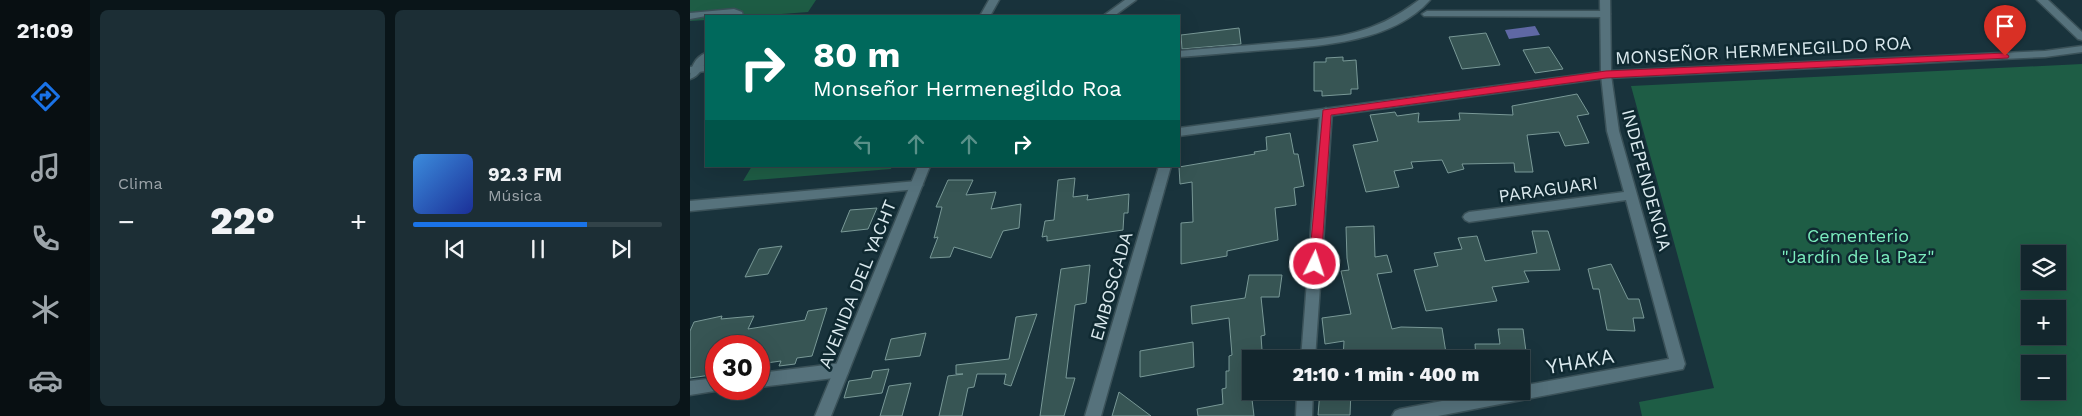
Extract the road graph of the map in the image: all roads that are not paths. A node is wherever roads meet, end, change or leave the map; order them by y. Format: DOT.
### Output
graph roads {
  1 [pos="994,0"];
  2 [pos="1131,0"];
  3 [pos="1425,0"];
  4 [pos="1605,0"];
  5 [pos="2042,0"];
  6 [pos="1427,14"];
  7 [pos="1605,14"];
  8 [pos="738,15"];
  9 [pos="986,15"];
  10 [pos="1109,15"];
  11 [pos="690,16"];
  12 [pos="2082,37"];
  13 [pos="2082,49"];
  14 [pos="1180,54"];
  15 [pos="705,57"];
  16 [pos="695,71"];
  17 [pos="1606,74"];
  18 [pos="1326,112"];
  19 [pos="1180,132"];
  20 [pos="924,167"];
  21 [pos="1165,167"];
  22 [pos="917,185"];
  23 [pos="1632,195"];
  24 [pos="690,206"];
  25 [pos="1469,217"];
  26 [pos="1309,350"];
  27 [pos="1678,364"];
  28 [pos="842,370"];
  29 [pos="770,379"];
  30 [pos="705,386"];
  31 [pos="690,388"];
  32 [pos="1305,400"];
  33 [pos="823,416"];
  34 [pos="1093,416"];
  35 [pos="1304,416"];
  36 [pos="1400,416"];
  1 -- 9 [label="street"];
  2 -- 10 [label="street"];
  3 -- 14 [label="street"];
  4 -- 7 [label="street, INDEPENDENCIA"];
  5 -- 12 [label="street"];
  6 -- 7 [label="street"];
  7 -- 17 [label="street, INDEPENDENCIA"];
  8 -- 11 [label="street"];
  13 -- 17 [label="street, MONSEÑOR HERMENEGILDO ROA"];
  15 -- 16 [label="street"];
  17 -- 18 [label="street, MONSEÑOR HERMENEGILDO ROA"];
  17 -- 23 [label="street, INDEPENDENCIA"];
  18 -- 19 [label="street, MONSEÑOR HERMENEGILDO ROA"];
  18 -- 26 [label="street"];
  20 -- 22 [label="street, AVENIDA DEL YACHT"];
  21 -- 34 [label="street, EMBOSCADA"];
  22 -- 24 [label="street"];
  22 -- 28 [label="street, AVENIDA DEL YACHT"];
  23 -- 25 [label="street, PARAGUARI"];
  23 -- 27 [label="street, INDEPENDENCIA"];
  27 -- 36 [label="street, YHAKA"];
  28 -- 29 [label="street"];
  28 -- 33 [label="street, AVENIDA DEL YACHT"];
  30 -- 31 [label="street"];
  32 -- 35 [label="street"];
}
